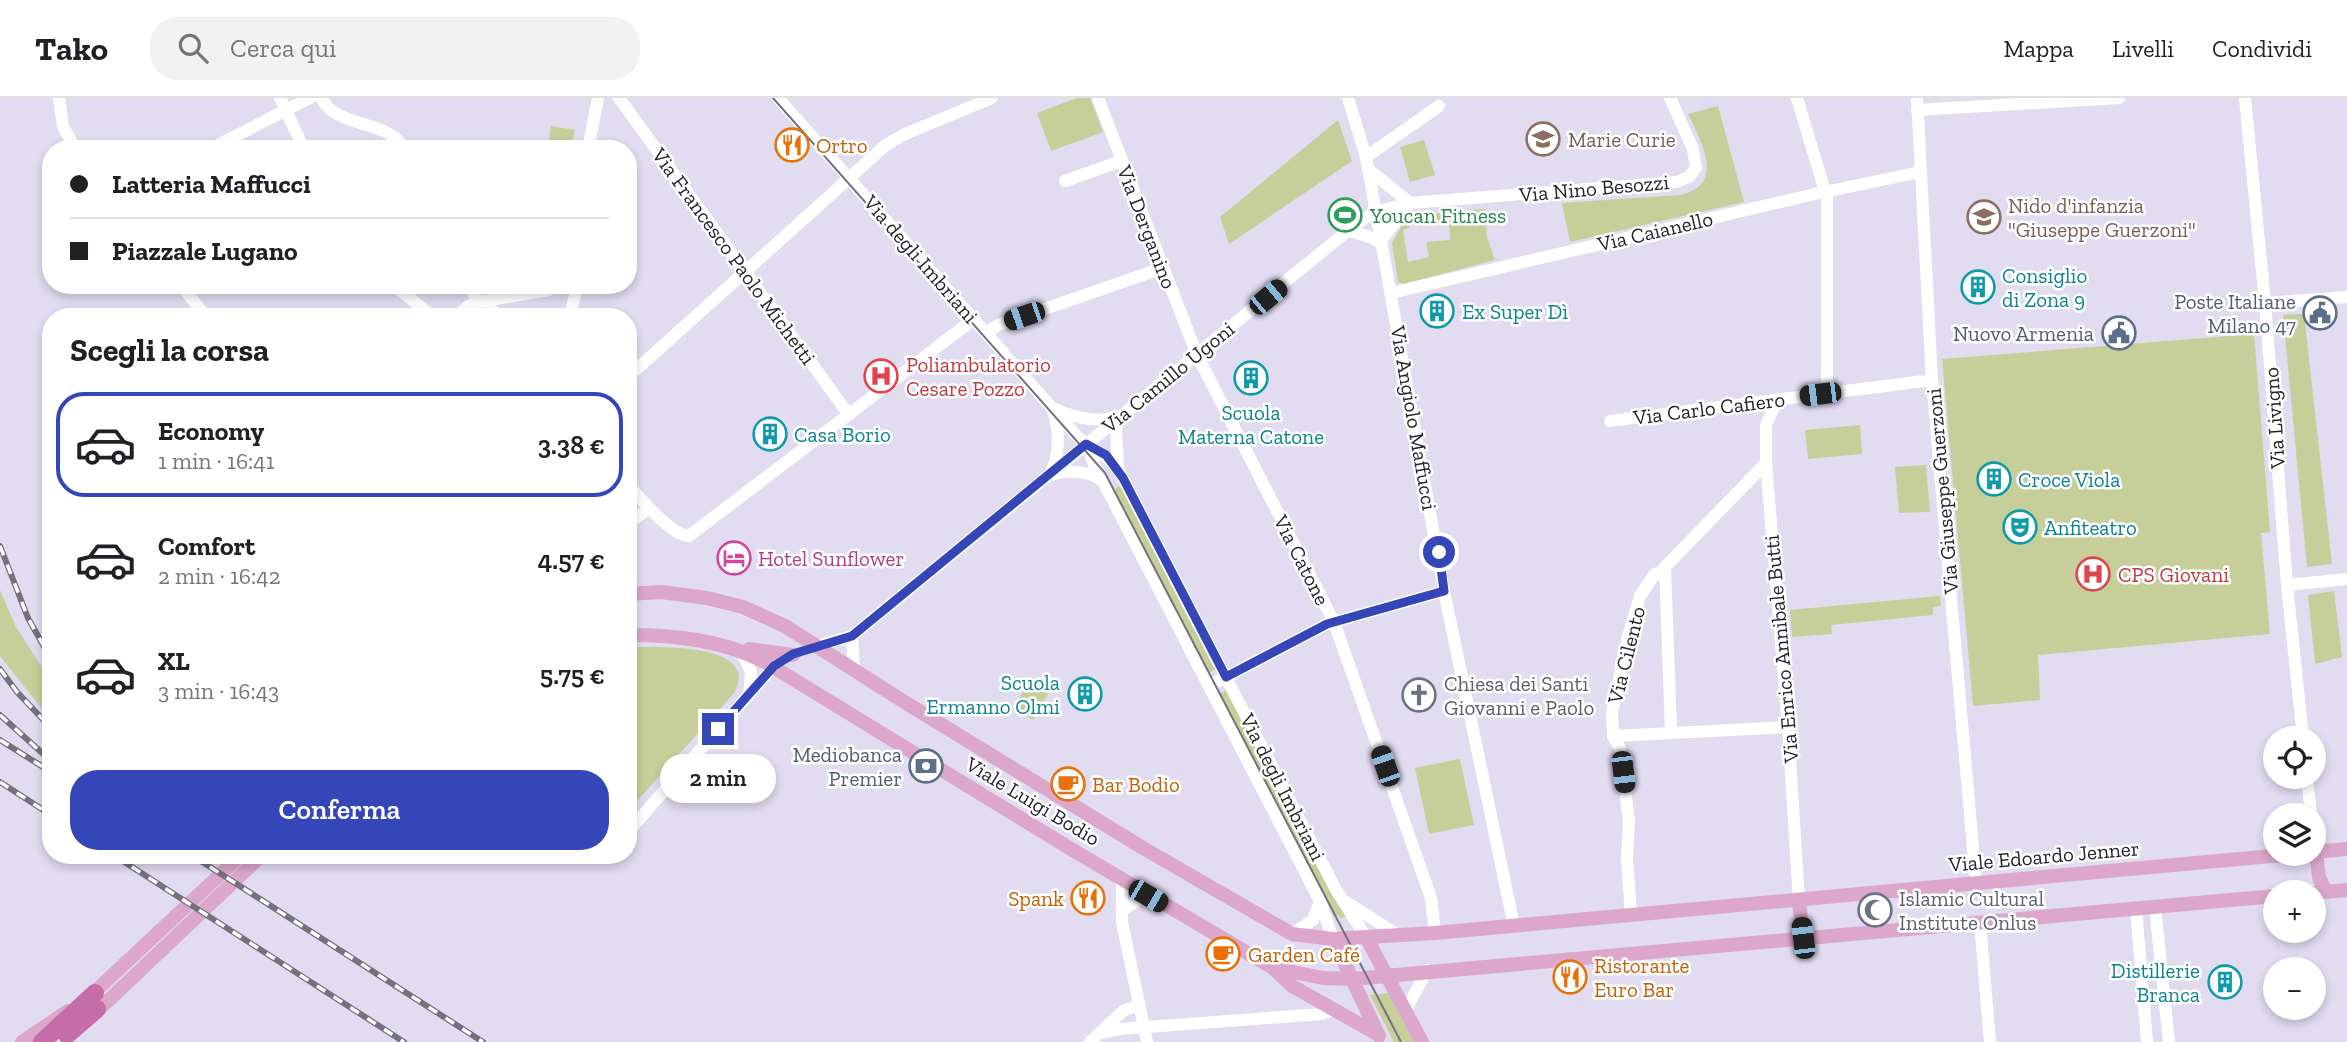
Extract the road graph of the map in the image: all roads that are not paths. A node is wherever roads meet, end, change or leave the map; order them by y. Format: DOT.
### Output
graph roads {
  1 [pos="59,98"];
  2 [pos="280,98"];
  3 [pos="310,98"];
  4 [pos="321,98"];
  5 [pos="598,98"];
  6 [pos="619,98"];
  7 [pos="778,98"];
  8 [pos="788,98"];
  9 [pos="992,98"];
  10 [pos="1098,98"];
  11 [pos="1348,98"];
  12 [pos="1670,98"];
  13 [pos="1797,98"];
  14 [pos="2119,98"];
  15 [pos="2245,98"];
  16 [pos="1917,104"];
  17 [pos="1439,106"];
  18 [pos="287,110"];
  19 [pos="794,116"];
  20 [pos="70,140"];
  21 [pos="228,140"];
  22 [pos="300,140"];
  23 [pos="398,140"];
  24 [pos="591,140"];
  25 [pos="1121,161"];
  26 [pos="1367,163"];
  27 [pos="1920,172"];
  28 [pos="849,177"];
  29 [pos="1065,181"];
  30 [pos="1825,192"];
  31 [pos="1410,203"];
  32 [pos="1375,212"];
  33 [pos="1348,231"];
  34 [pos="1380,242"];
  35 [pos="1163,268"];
  36 [pos="746,271"];
  37 [pos="1391,293"];
  38 [pos="188,294"];
  39 [pos="405,294"];
  40 [pos="476,294"];
  41 [pos="531,294"];
  42 [pos="2347,297"];
  43 [pos="2265,303"];
  44 [pos="483,304"];
  45 [pos="199,308"];
  46 [pos="422,308"];
  47 [pos="466,308"];
  48 [pos="479,308"];
  49 [pos="488,308"];
  50 [pos="974,319"];
  51 [pos="986,333"];
  52 [pos="1197,355"];
  53 [pos="637,369"];
  54 [pos="1932,380"];
  55 [pos="1827,393"];
  56 [pos="1777,400"];
  57 [pos="1047,402"];
  58 [pos="1122,414"];
  59 [pos="849,415"];
  60 [pos="1610,421"];
  61 [pos="1086,444"];
  62 [pos="1766,463"];
  63 [pos="1121,475"];
  64 [pos="1048,476"];
  65 [pos="1103,482"];
  66 [pos="637,495"];
  67 [pos="649,508"];
  68 [pos="637,517"];
  69 [pos="1665,569"];
  70 [pos="2347,579"];
  71 [pos="2287,585"];
  72 [pos="1444,591"];
  73 [pos="637,594"];
  74 [pos="1334,622"];
  75 [pos="637,635"];
  76 [pos="852,636"];
  77 [pos="716,643"];
  78 [pos="817,646"];
  79 [pos="742,652"];
  80 [pos="793,654"];
  81 [pos="774,666"];
  82 [pos="854,670"];
  83 [pos="1226,677"];
  84 [pos="1209,685"];
  85 [pos="749,695"];
  86 [pos="2302,726"];
  87 [pos="1788,727"];
  88 [pos="1671,732"];
  89 [pos="1613,736"];
  90 [pos="637,822"];
  91 [pos="2347,849"];
  92 [pos="2326,851"];
  93 [pos="2263,857"];
  94 [pos="232,864"];
  95 [pos="251,864"];
  96 [pos="1120,878"];
  97 [pos="1976,883"];
  98 [pos="2347,890"];
  99 [pos="2326,892"];
  100 [pos="1148,896"];
  101 [pos="2263,897"];
  102 [pos="1340,898"];
  103 [pos="1320,901"];
  104 [pos="1799,901"];
  105 [pos="2155,907"];
  106 [pos="2136,908"];
  107 [pos="1123,911"];
  108 [pos="1631,915"];
  109 [pos="1980,922"];
  110 [pos="1514,926"];
  111 [pos="1435,933"];
  112 [pos="1292,934"];
  113 [pos="1398,935"];
  114 [pos="1366,937"];
  115 [pos="1803,938"];
  116 [pos="1333,939"];
  117 [pos="156,944"];
  118 [pos="1273,968"];
  119 [pos="1427,971"];
  120 [pos="1386,975"];
  121 [pos="1352,979"];
  122 [pos="96,1001"];
  123 [pos="1139,1004"];
  124 [pos="1333,1010"];
  125 [pos="1406,1010"];
  126 [pos="1144,1028"];
  127 [pos="1095,1038"];
  128 [pos="1381,1039"];
  129 [pos="31,1040"];
  130 [pos="60,1042"];
  131 [pos="70,1042"];
  132 [pos="1147,1042"];
  133 [pos="1422,1042"];
  134 [pos="1990,1042"];
  135 [pos="2147,1042"];
  136 [pos="2169,1042"];
  1 -- 20 [label="street"];
  2 -- 18 [label="street"];
  3 -- 18 [label="street"];
  4 -- 23 [label="street"];
  5 -- 24 [label="street"];
  6 -- 36 [label="street, Via Francesco Paolo Michetti"];
  7 -- 19 [label="street, Via degli Imbriani"];
  8 -- 19 [label="street, Via degli Imbriani"];
  9 -- 28 [label="street"];
  10 -- 25 [label="street, Via Derganino"];
  11 -- 26 [label="street, Via Angiolo Maffucci"];
  12 -- 31 [label="street, Via Nino Besozzi"];
  13 -- 30 [label="street"];
  14 -- 16 [label="street"];
  15 -- 43 [label="street, Via Livigno"];
  16 -- 27 [label="street, Via Giuseppe Guerzoni"];
  17 -- 26 [label="street"];
  18 -- 21 [label="street"];
  18 -- 22 [label="street"];
  19 -- 28 [label="street, Via degli Imbriani"];
  25 -- 29 [label="street"];
  25 -- 35 [label="street, Via Derganino"];
  26 -- 31 [label="street"];
  26 -- 32 [label="street, Via Angiolo Maffucci"];
  27 -- 30 [label="street, Via Caianello"];
  27 -- 54 [label="street, Via Giuseppe Guerzoni"];
  28 -- 36 [label="street"];
  28 -- 50 [label="street, Via degli Imbriani"];
  30 -- 37 [label="street, Via Caianello"];
  30 -- 55 [label="street"];
  31 -- 32 [label="street, Via Nino Besozzi"];
  31 -- 34 [label="street"];
  32 -- 33 [label="street, Via Camillo Ugoni"];
  32 -- 34 [label="street, Via Angiolo Maffucci"];
  33 -- 34 [label="street"];
  33 -- 52 [label="street, Via Camillo Ugoni"];
  34 -- 37 [label="street, Via Angiolo Maffucci"];
  35 -- 51 [label="street"];
  35 -- 52 [label="street, Via Derganino"];
  36 -- 53 [label="street"];
  36 -- 59 [label="street, Via Francesco Paolo Michetti"];
  37 -- 72 [label="street, Via Angiolo Maffucci"];
  38 -- 45 [label="street"];
  39 -- 46 [label="street"];
  40 -- 44 [label="street"];
  41 -- 44 [label="street"];
  42 -- 43 [label="street"];
  43 -- 71 [label="street, Via Livigno"];
  44 -- 47 [label="street"];
  44 -- 48 [label="street"];
  44 -- 49 [label="street"];
  50 -- 51 [label="street, Via degli Imbriani"];
  50 -- 59 [label="street"];
  51 -- 57 [label="street, Via degli Imbriani"];
  52 -- 58 [label="street, Via Camillo Ugoni"];
  52 -- 74 [label="street, Via Catone"];
  54 -- 55 [label="street, Via Carlo Cafiero"];
  54 -- 97 [label="street, Via Giuseppe Guerzoni"];
  55 -- 56 [label="street, Via Carlo Cafiero"];
  56 -- 60 [label="street, Via Carlo Cafiero"];
  56 -- 62 [label="street, Via Enrico Annibale Butti"];
  57 -- 58 [label="street, Via degli Imbriani"];
  57 -- 61 [label="street, Via degli Imbriani"];
  57 -- 64 [label="street, Via degli Imbriani"];
  58 -- 61 [label="street, Via Camillo Ugoni"];
  58 -- 63 [label="street, Via degli Imbriani"];
  59 -- 67 [label="street"];
  61 -- 63 [label="street, Via degli Imbriani"];
  61 -- 64 [label="street, Via Camillo Ugoni"];
  61 -- 65 [label="street, Via degli Imbriani"];
  62 -- 69 [label="street, Via Cilento"];
  62 -- 87 [label="street, Via Enrico Annibale Butti"];
  63 -- 83 [label="street, Via degli Imbriani"];
  64 -- 65 [label="street"];
  64 -- 76 [label="street, Via Camillo Ugoni"];
  65 -- 84 [label="street, Via degli Imbriani"];
  66 -- 67 [label="street"];
  67 -- 68 [label="street"];
  69 -- 88 [label="street"];
  69 -- 89 [label="street, Via Cilento"];
  70 -- 71 [label="street"];
  71 -- 86 [label="street, Via Livigno"];
  72 -- 74 [label="street"];
  72 -- 110 [label="street, Via Angiolo Maffucci"];
  73 -- 78 [label="main road, Viale Luigi Bodio"];
  74 -- 83 [label="street"];
  74 -- 111 [label="street, Via Catone"];
  75 -- 77 [label="main road"];
  76 -- 78 [label="street"];
  76 -- 82 [label="street"];
  77 -- 79 [label="main road, Viale Luigi Bodio"];
  77 -- 80 [label="main road"];
  78 -- 80 [label="main road"];
  78 -- 82 [label="main road, Viale Luigi Bodio"];
  79 -- 81 [label="main road, Viale Luigi Bodio"];
  79 -- 85 [label="street"];
  80 -- 81 [label="main road"];
  81 -- 85 [label="street"];
  81 -- 96 [label="main road, Viale Luigi Bodio"];
  82 -- 112 [label="main road, Viale Luigi Bodio"];
  83 -- 84 [label="street"];
  83 -- 102 [label="street, Via degli Imbriani"];
  84 -- 103 [label="street, Via degli Imbriani"];
  85 -- 90 [label="street"];
  87 -- 88 [label="street"];
  87 -- 104 [label="street, Via Enrico Annibale Butti"];
  88 -- 89 [label="street"];
  89 -- 108 [label="street, Via Cilento"];
  91 -- 92 [label="main road"];
  93 -- 97 [label="main road, Viale Edoardo Jenner"];
  94 -- 117 [label="main road"];
  95 -- 117 [label="main road"];
  96 -- 100 [label="main road, Viale Luigi Bodio"];
  96 -- 107 [label="street"];
  97 -- 104 [label="main road, Viale Edoardo Jenner"];
  98 -- 99 [label="main road"];
  100 -- 107 [label="street"];
  100 -- 118 [label="main road, Viale Luigi Bodio"];
  101 -- 105 [label="main road"];
  102 -- 113 [label="street"];
  102 -- 114 [label="street, Via degli Imbriani"];
  103 -- 112 [label="street"];
  103 -- 116 [label="street, Via degli Imbriani"];
  104 -- 108 [label="main road, Viale Edoardo Jenner"];
  104 -- 115 [label="main road"];
  105 -- 106 [label="main road"];
  105 -- 136 [label="street"];
  106 -- 109 [label="main road"];
  106 -- 135 [label="street"];
  107 -- 123 [label="street"];
  108 -- 110 [label="main road, Viale Edoardo Jenner"];
  109 -- 115 [label="main road"];
  109 -- 134 [label="street"];
  110 -- 111 [label="main road, Viale Edoardo Jenner"];
  111 -- 113 [label="main road, Viale Edoardo Jenner"];
  112 -- 116 [label="main road, Viale Edoardo Jenner"];
  113 -- 114 [label="main road, Viale Edoardo Jenner"];
  114 -- 116 [label="main road, Viale Edoardo Jenner"];
  114 -- 120 [label="main road"];
  115 -- 119 [label="main road"];
  116 -- 121 [label="main road"];
  117 -- 122 [label="main road"];
  118 -- 121 [label="main road"];
  118 -- 124 [label="main road"];
  119 -- 120 [label="main road"];
  119 -- 125 [label="street"];
  120 -- 121 [label="main road"];
  120 -- 125 [label="main road"];
  121 -- 128 [label="main road"];
  122 -- 129 [label="highway"];
  122 -- 130 [label="highway"];
  122 -- 131 [label="main road"];
  123 -- 126 [label="street"];
  123 -- 127 [label="street"];
  124 -- 126 [label="street"];
  124 -- 128 [label="main road"];
  125 -- 133 [label="main road"];
  126 -- 127 [label="street"];
  126 -- 132 [label="street"];
}
